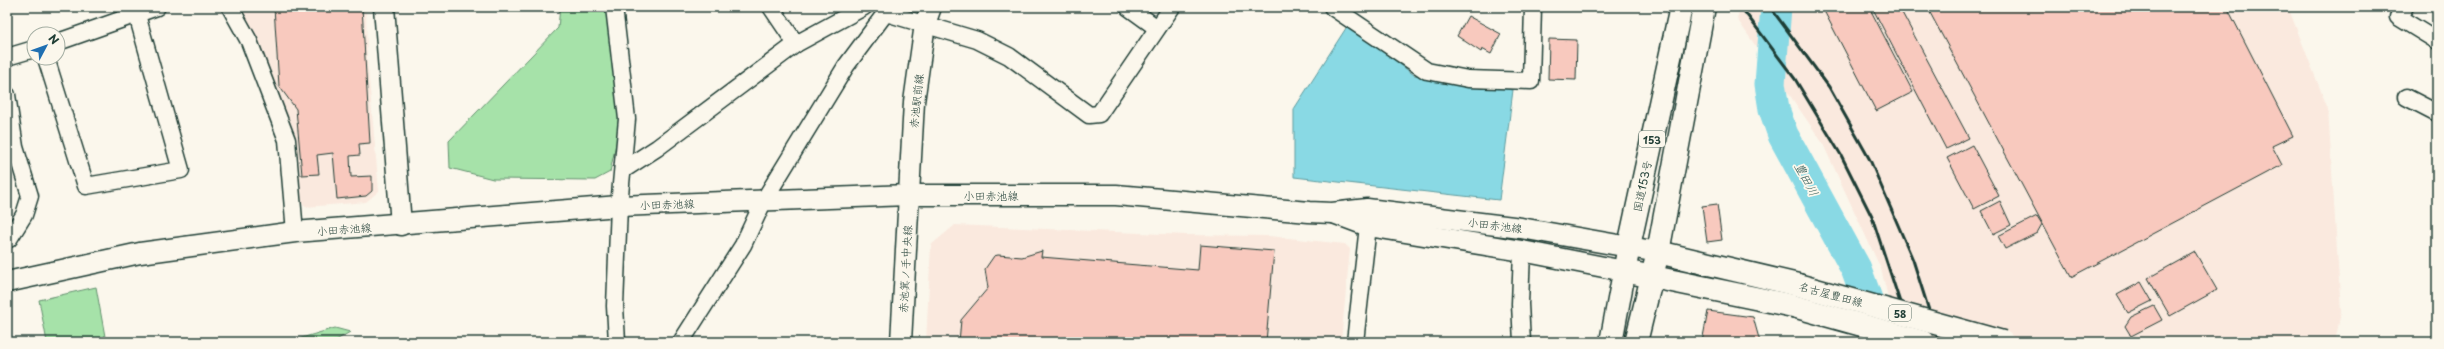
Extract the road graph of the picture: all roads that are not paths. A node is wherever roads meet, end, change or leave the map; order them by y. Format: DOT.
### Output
graph roads {
  1 [pos="157,7"];
  2 [pos="230,7"];
  3 [pos="384,7"];
  4 [pos="614,7"];
  5 [pos="771,7"];
  6 [pos="864,7"];
  7 [pos="1128,7"];
  8 [pos="1172,7"];
  9 [pos="1332,7"];
  10 [pos="1533,7"];
  11 [pos="1681,7"];
  12 [pos="1704,7"];
  13 [pos="2405,7"];
  14 [pos="888,10"];
  15 [pos="137,15"];
  16 [pos="928,15"];
  17 [pos="1157,28"];
  18 [pos="66,39"];
  19 [pos="2437,41"];
  20 [pos="796,44"];
  21 [pos="26,51"];
  22 [pos="7,57"];
  23 [pos="48,66"];
  24 [pos="7,95"];
  25 [pos="2406,97"];
  26 [pos="2437,113"];
  27 [pos="11,148"];
  28 [pos="623,170"];
  29 [pos="908,196"];
  30 [pos="764,200"];
  31 [pos="620,206"];
  32 [pos="1332,213"];
  33 [pos="401,225"];
  34 [pos="1368,226"];
  35 [pos="295,232"];
  36 [pos="9,239"];
  37 [pos="1629,246"];
  38 [pos="1522,251"];
  39 [pos="1658,252"];
  40 [pos="1624,271"];
  41 [pos="1652,276"];
  42 [pos="7,282"];
  43 [pos="617,342"];
  44 [pos="681,342"];
  45 [pos="901,342"];
  46 [pos="1354,342"];
  47 [pos="1522,342"];
  48 [pos="1611,342"];
  49 [pos="1636,342"];
  50 [pos="1923,342"];
  51 [pos="2003,342"];
  1 -- 15 [label="street"];
  2 -- 35 [label="street"];
  3 -- 33 [label="street"];
  4 -- 28 [label="street"];
  5 -- 20 [label="street"];
  6 -- 20 [label="street"];
  7 -- 17 [label="street"];
  8 -- 17 [label="street"];
  9 -- 10 [label="street"];
  11 -- 37 [label="main road, 国道153号 / 153"];
  12 -- 39 [label="main road, 153"];
  13 -- 19 [label="street"];
  14 -- 16 [label="street"];
  14 -- 30 [label="street"];
  15 -- 18 [label="street"];
  15 -- 23 [label="street"];
  16 -- 17 [label="street"];
  16 -- 29 [label="street, 赤池駅前線"];
  20 -- 28 [label="street"];
  21 -- 22 [label="street"];
  24 -- 27 [label="street"];
  25 -- 26 [label="street"];
  27 -- 36 [label="street"];
  28 -- 31 [label="street"];
  29 -- 30 [label="street, 小田赤池線"];
  29 -- 32 [label="street, 小田赤池線"];
  29 -- 45 [label="street, 赤池箕ノ手中央線"];
  30 -- 31 [label="street, 小田赤池線"];
  30 -- 44 [label="street"];
  31 -- 33 [label="street, 小田赤池線"];
  31 -- 43 [label="street"];
  32 -- 34 [label="street, 小田赤池線"];
  32 -- 37 [label="street, 小田赤池線"];
  33 -- 35 [label="street, 小田赤池線"];
  34 -- 38 [label="street, 小田赤池線"];
  34 -- 46 [label="street"];
  35 -- 42 [label="street, 小田赤池線"];
  37 -- 39 [label="street, 小田赤池線"];
  37 -- 40 [label="main road, 国道153号 / 153"];
  38 -- 40 [label="street, 小田赤池線"];
  38 -- 47 [label="street"];
  39 -- 41 [label="main road, 153"];
  39 -- 51 [label="main road, 名古屋豊田線 / 58, bridge"];
  40 -- 41 [label="main road, 名古屋豊田線 / 58"];
  40 -- 48 [label="main road, 国道153号 / 153"];
  41 -- 49 [label="main road, 153"];
  41 -- 50 [label="main road, 名古屋豊田線 / 58, bridge"];
}
